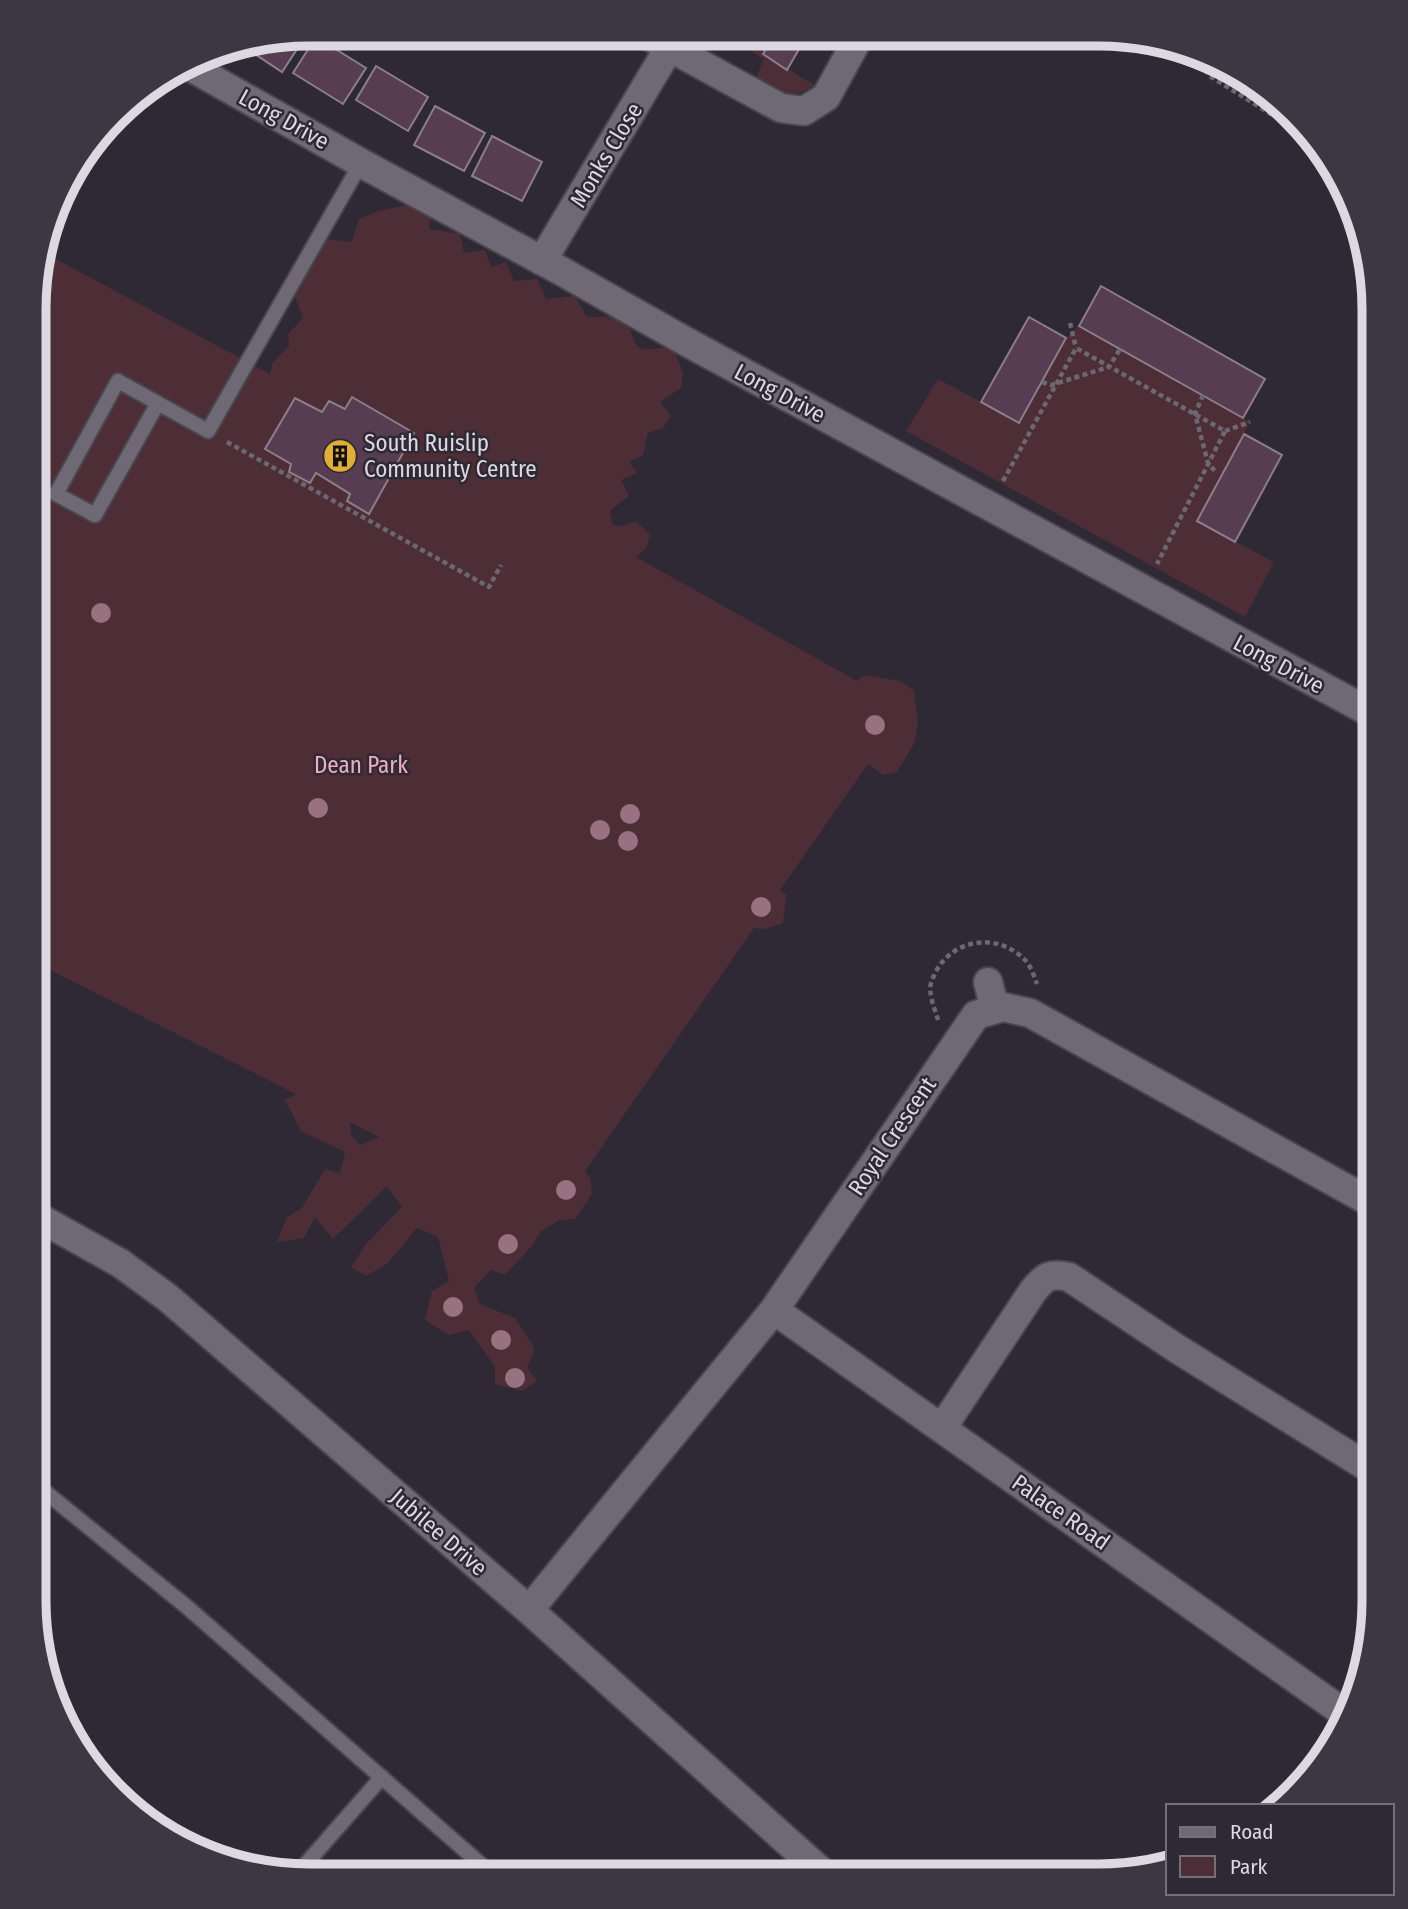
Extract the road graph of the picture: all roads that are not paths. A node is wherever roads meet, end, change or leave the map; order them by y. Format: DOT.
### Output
graph roads {
  1 [pos="654,46"];
  2 [pos="666,46"];
  3 [pos="854,46"];
  4 [pos="197,71"];
  5 [pos="361,163"];
  6 [pos="542,261"];
  7 [pos="158,404"];
  8 [pos="1362,708"];
  9 [pos="988,982"];
  10 [pos="995,1009"];
  11 [pos="1362,1197"];
  12 [pos="46,1222"];
  13 [pos="774,1310"];
  14 [pos="942,1428"];
  15 [pos="1362,1464"];
  16 [pos="46,1493"];
  17 [pos="528,1610"];
  18 [pos="1339,1709"];
  19 [pos="382,1777"];
  20 [pos="306,1864"];
  21 [pos="481,1864"];
  22 [pos="813,1864"];
  1 -- 6 [label="street, Monks Close"];
  2 -- 3 [label="street, Monks Close"];
  4 -- 5 [label="street, Long Drive"];
  5 -- 6 [label="street, Long Drive"];
  5 -- 7 [label="lane"];
  6 -- 8 [label="street, Long Drive"];
  7 -- 7 [label="lane"];
  9 -- 10 [label="street"];
  10 -- 11 [label="street"];
  10 -- 13 [label="street, Royal Crescent"];
  12 -- 17 [label="street, Jubilee Drive"];
  13 -- 14 [label="street, Palace Road"];
  13 -- 17 [label="street, Royal Crescent"];
  14 -- 15 [label="street"];
  14 -- 18 [label="street, Palace Road"];
  16 -- 19 [label="lane"];
  17 -- 22 [label="street, Jubilee Drive"];
  19 -- 20 [label="lane"];
  19 -- 21 [label="lane"];
}
